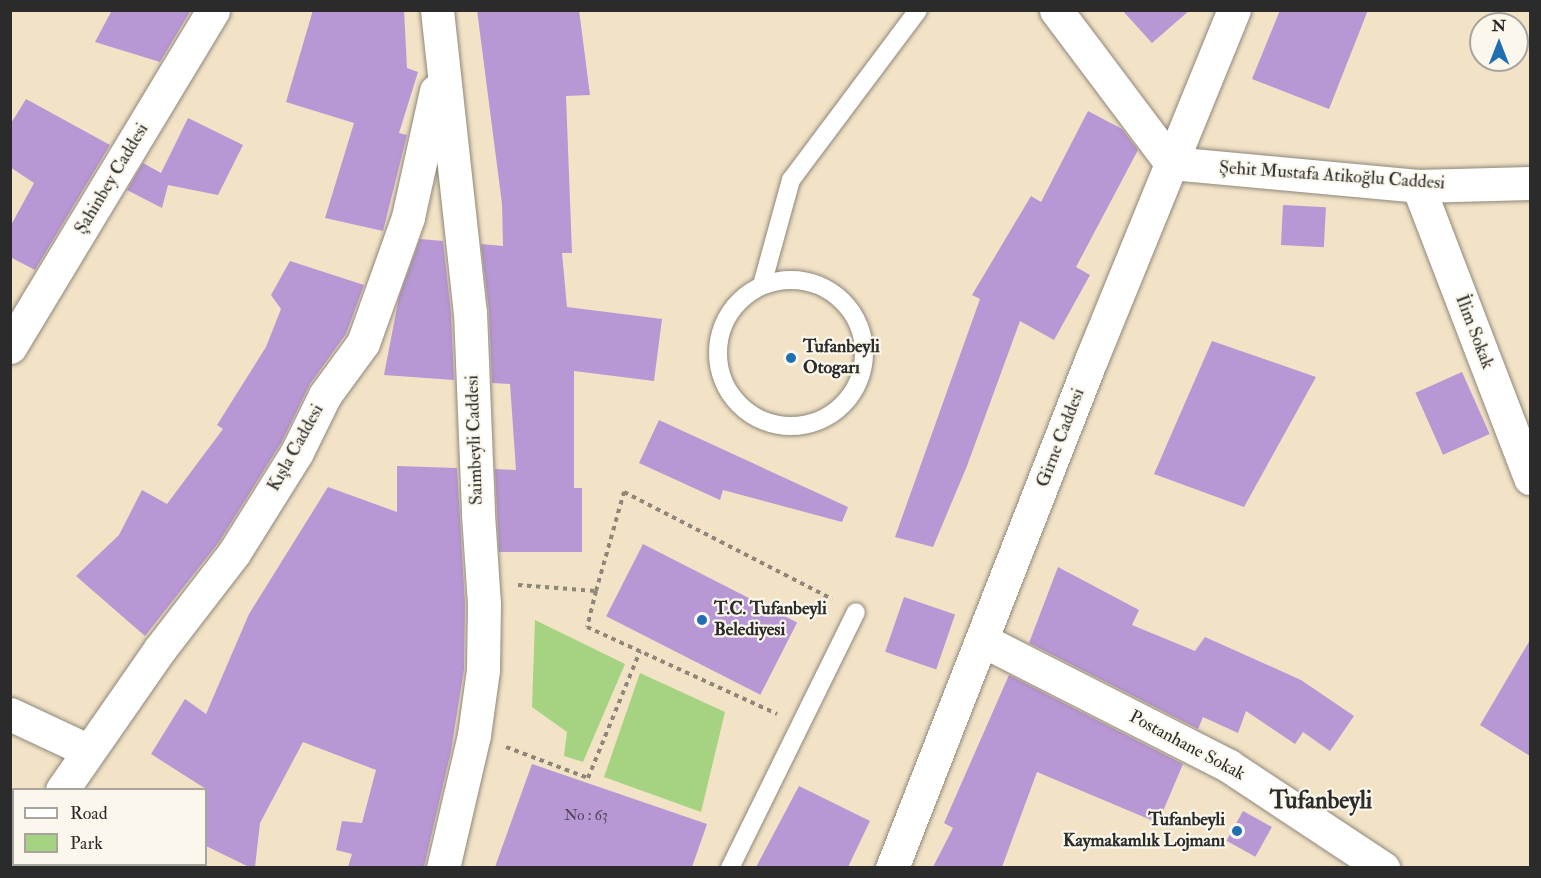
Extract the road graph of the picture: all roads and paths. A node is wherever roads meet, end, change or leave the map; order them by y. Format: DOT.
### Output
graph roads {
  1 [pos="213,10"];
  2 [pos="437,10"];
  3 [pos="918,10"];
  4 [pos="1056,10"];
  5 [pos="1234,10"];
  6 [pos="441,65"];
  7 [pos="1171,164"];
  8 [pos="1530,183"];
  9 [pos="1418,186"];
  10 [pos="762,285"];
  11 [pos="10,347"];
  12 [pos="1530,478"];
  13 [pos="483,582"];
  14 [pos="596,591"];
  15 [pos="856,612"];
  16 [pos="982,640"];
  17 [pos="640,651"];
  18 [pos="10,714"];
  19 [pos="800,725"];
  20 [pos="474,735"];
  21 [pos="87,750"];
  22 [pos="63,788"];
  23 [pos="448,866"];
  24 [pos="730,867"];
  25 [pos="892,867"];
  26 [pos="1383,867"];
  1 -- 11 [label="street, Şahinbey Caddesi"];
  2 -- 6 [label="street, Saimbeyli Caddesi"];
  3 -- 10 [label="lane"];
  4 -- 7 [label="street"];
  5 -- 7 [label="street, Girne Caddesi"];
  6 -- 13 [label="street, Saimbeyli Caddesi"];
  6 -- 21 [label="street, Kışla Caddesi"];
  7 -- 9 [label="street, Şehit Mustafa Atikoğlu Caddesi"];
  7 -- 16 [label="street, Girne Caddesi"];
  8 -- 9 [label="street, Şehit Mustafa Atikoğlu Caddesi"];
  9 -- 12 [label="street, İlim Sokak"];
  10 -- 10 [label="lane"];
  13 -- 14 [label="path"];
  13 -- 20 [label="street, Saimbeyli Caddesi"];
  14 -- 15 [label="path"];
  14 -- 17 [label="path"];
  15 -- 19 [label="lane"];
  16 -- 25 [label="street, Girne Caddesi"];
  16 -- 26 [label="street, Postanhane Sokak"];
  17 -- 19 [label="path"];
  17 -- 20 [label="path"];
  18 -- 21 [label="street"];
  19 -- 24 [label="lane"];
  20 -- 23 [label="street, Saimbeyli Caddesi"];
  21 -- 22 [label="street, Kışla Caddesi"];
}
